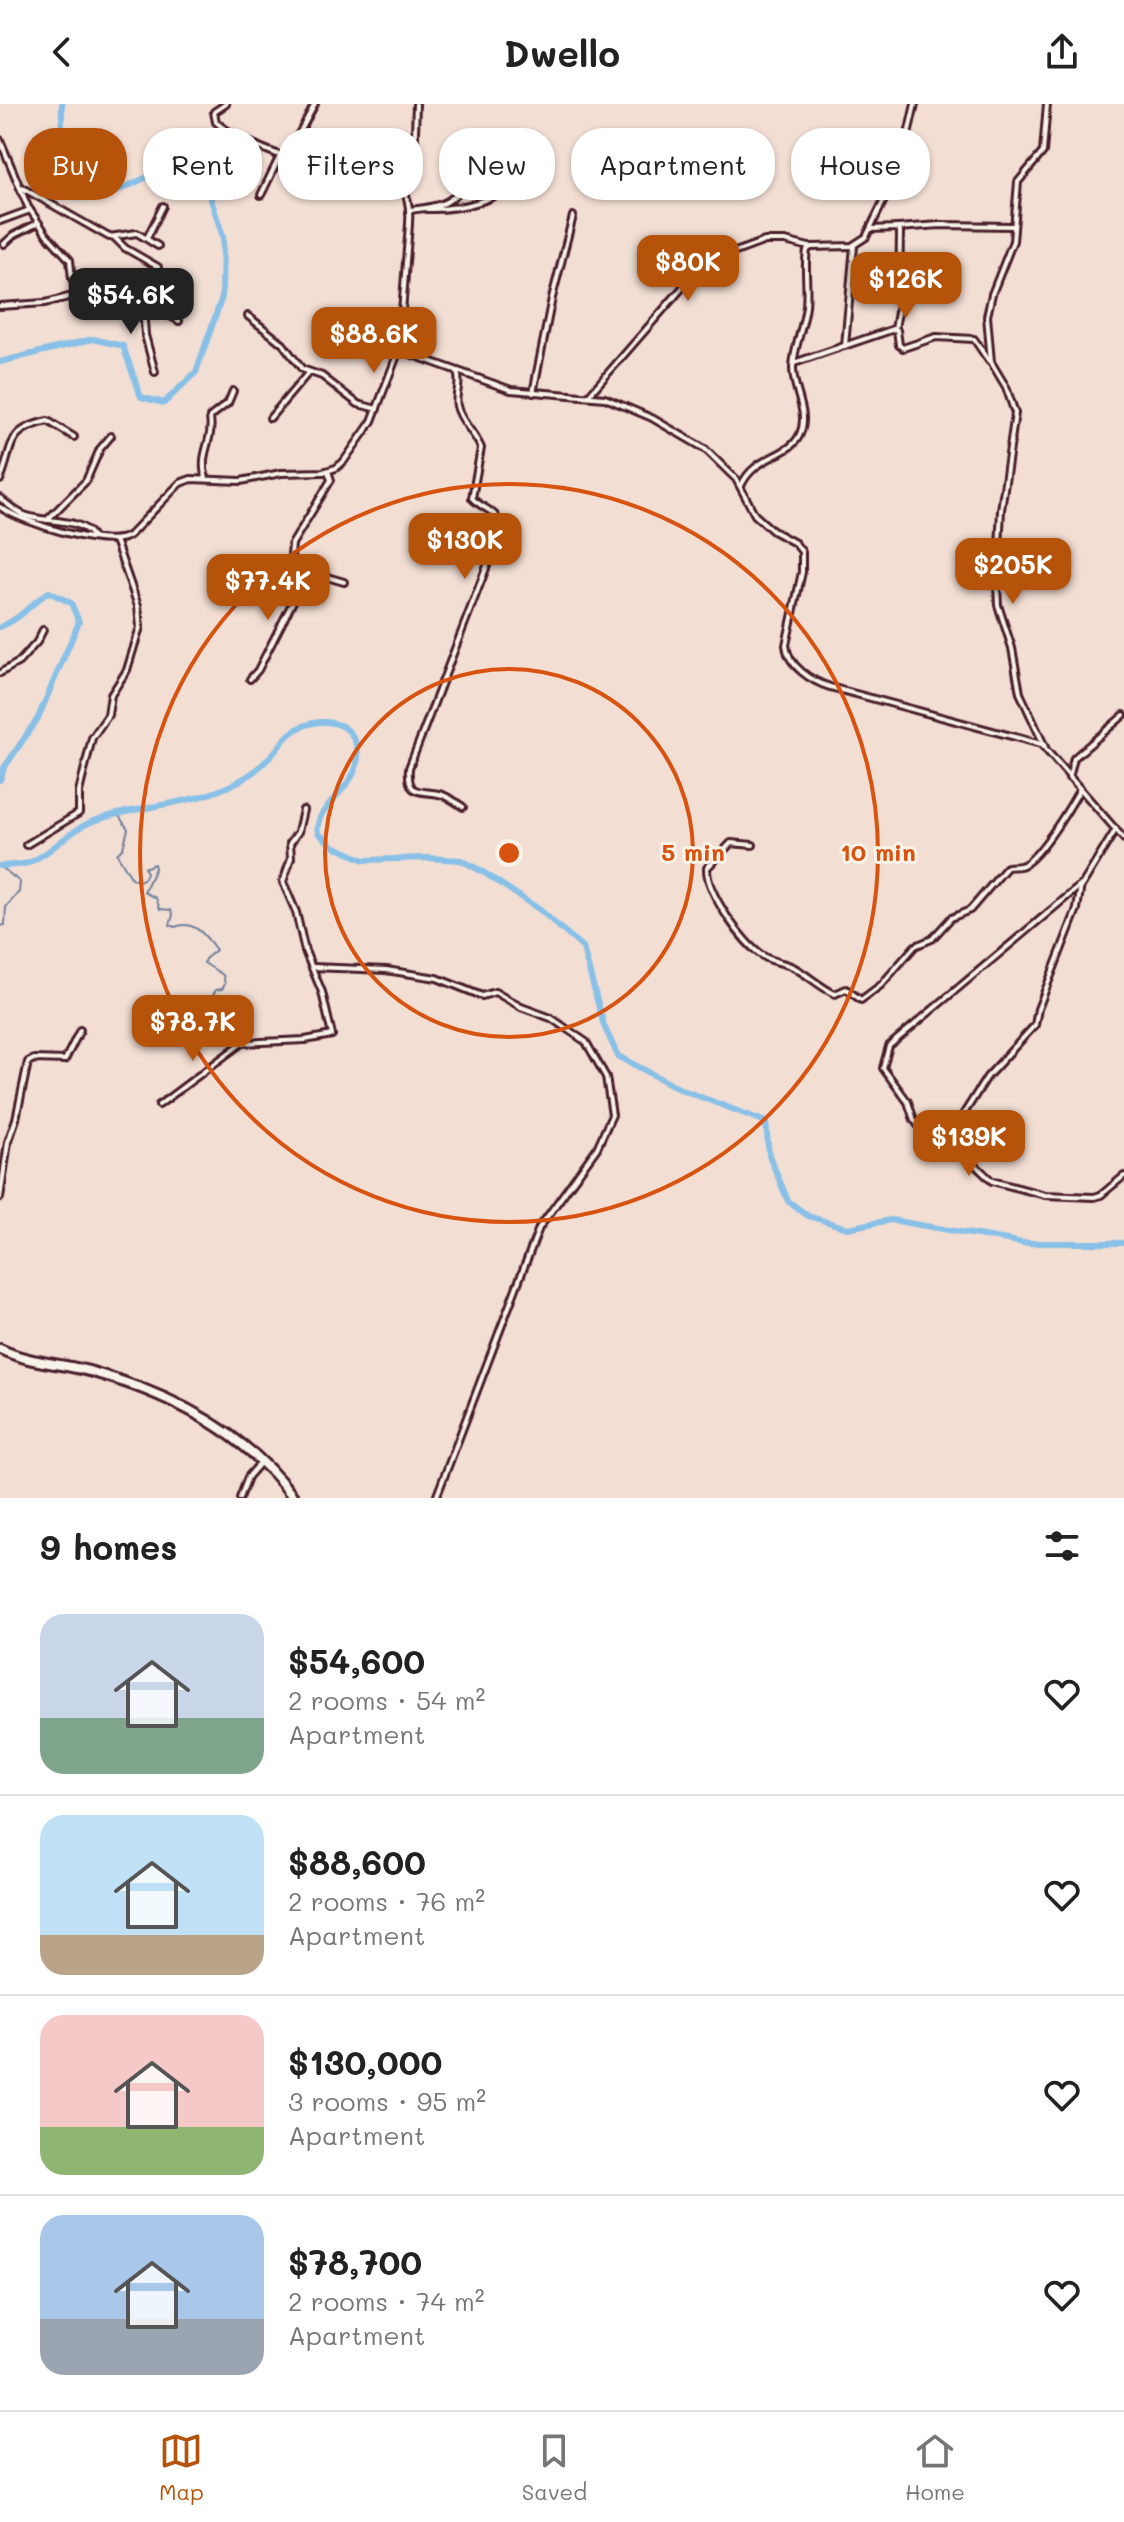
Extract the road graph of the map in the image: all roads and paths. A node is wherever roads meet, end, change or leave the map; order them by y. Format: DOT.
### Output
graph roads {
  1 [pos="226,104"];
  2 [pos="315,104"];
  3 [pos="416,104"];
  4 [pos="915,104"];
  5 [pos="1047,104"];
  6 [pos="224,128"];
  7 [pos="301,128"];
  8 [pos="415,128"];
  9 [pos="0,140"];
  10 [pos="10,164"];
  11 [pos="0,165"];
  12 [pos="278,166"];
  13 [pos="18,186"];
  14 [pos="262,193"];
  15 [pos="408,200"];
  16 [pos="451,200"];
  17 [pos="485,200"];
  18 [pos="163,206"];
  19 [pos="425,208"];
  20 [pos="30,210"];
  21 [pos="410,210"];
  22 [pos="573,216"];
  23 [pos="0,221"];
  24 [pos="38,223"];
  25 [pos="1014,226"];
  26 [pos="898,228"];
  27 [pos="871,229"];
  28 [pos="115,238"];
  29 [pos="147,238"];
  30 [pos="4,244"];
  31 [pos="158,246"];
  32 [pos="854,246"];
  33 [pos="809,247"];
  34 [pos="158,267"];
  35 [pos="80,294"];
  36 [pos="0,306"];
  37 [pos="143,307"];
  38 [pos="248,316"];
  39 [pos="179,321"];
  40 [pos="895,329"];
  41 [pos="845,346"];
  42 [pos="399,350"];
  43 [pos="794,363"];
  44 [pos="995,369"];
  45 [pos="155,372"];
  46 [pos="309,372"];
  47 [pos="457,372"];
  48 [pos="233,391"];
  49 [pos="533,393"];
  50 [pos="589,395"];
  51 [pos="377,409"];
  52 [pos="270,418"];
  53 [pos="111,436"];
  54 [pos="74,437"];
  55 [pos="338,466"];
  56 [pos="328,471"];
  57 [pos="746,475"];
  58 [pos="331,478"];
  59 [pos="206,479"];
  60 [pos="736,479"];
  61 [pos="0,480"];
  62 [pos="741,486"];
  63 [pos="0,498"];
  64 [pos="0,507"];
  65 [pos="47,520"];
  66 [pos="93,537"];
  67 [pos="124,539"];
  68 [pos="115,540"];
  69 [pos="118,548"];
  70 [pos="306,570"];
  71 [pos="344,582"];
  72 [pos="43,630"];
  73 [pos="0,673"];
  74 [pos="250,679"];
  75 [pos="1124,715"];
  76 [pos="1038,730"];
  77 [pos="1027,739"];
  78 [pos="1045,747"];
  79 [pos="1072,761"];
  80 [pos="1058,765"];
  81 [pos="1069,778"];
  82 [pos="1080,789"];
  83 [pos="463,807"];
  84 [pos="303,810"];
  85 [pos="1116,829"];
  86 [pos="1124,839"];
  87 [pos="26,845"];
  88 [pos="753,845"];
  89 [pos="1082,885"];
  90 [pos="313,967"];
  91 [pos="80,1030"];
  92 [pos="159,1105"];
  93 [pos="944,1145"];
  94 [pos="1124,1176"];
  95 [pos="0,1198"];
  96 [pos="0,1349"];
  97 [pos="262,1460"];
  98 [pos="240,1498"];
  99 [pos="294,1498"];
  100 [pos="436,1498"];
  1 -- 6 [label="street"];
  2 -- 7 [label="street"];
  3 -- 8 [label="street"];
  4 -- 27 [label="street"];
  5 -- 25 [label="street"];
  9 -- 10 [label="street"];
  10 -- 11 [label="street"];
  10 -- 13 [label="street"];
  12 -- 14 [label="street"];
  13 -- 20 [label="street"];
  13 -- 28 [label="street"];
  15 -- 21 [label="street"];
  16 -- 19 [label="street"];
  17 -- 19 [label="street"];
  18 -- 29 [label="street"];
  19 -- 21 [label="street"];
  20 -- 23 [label="street"];
  20 -- 24 [label="street"];
  21 -- 42 [label="street"];
  22 -- 49 [label="street"];
  24 -- 30 [label="street"];
  24 -- 35 [label="street"];
  25 -- 26 [label="street"];
  25 -- 44 [label="street"];
  26 -- 27 [label="street"];
  26 -- 40 [label="street"];
  27 -- 32 [label="street"];
  28 -- 29 [label="street"];
  28 -- 34 [label="street"];
  29 -- 31 [label="street"];
  32 -- 33 [label="street"];
  32 -- 41 [label="street"];
  33 -- 43 [label="street"];
  33 -- 50 [label="street"];
  35 -- 36 [label="street"];
  35 -- 37 [label="street"];
  37 -- 39 [label="street"];
  37 -- 45 [label="street"];
  38 -- 46 [label="street"];
  40 -- 41 [label="street"];
  40 -- 44 [label="street"];
  41 -- 43 [label="street"];
  42 -- 47 [label="street"];
  42 -- 51 [label="street"];
  43 -- 57 [label="street"];
  44 -- 76 [label="street"];
  46 -- 51 [label="street"];
  46 -- 52 [label="street"];
  47 -- 49 [label="street"];
  47 -- 83 [label="street"];
  48 -- 59 [label="street"];
  49 -- 50 [label="street"];
  50 -- 60 [label="street"];
  51 -- 55 [label="street"];
  53 -- 65 [label="street"];
  54 -- 61 [label="street"];
  55 -- 56 [label="street"];
  55 -- 58 [label="street"];
  56 -- 58 [label="street"];
  56 -- 59 [label="street"];
  57 -- 60 [label="street"];
  57 -- 62 [label="street"];
  58 -- 70 [label="street"];
  59 -- 67 [label="street"];
  60 -- 62 [label="street"];
  62 -- 77 [label="street"];
  63 -- 65 [label="street"];
  64 -- 66 [label="street"];
  65 -- 66 [label="street"];
  66 -- 68 [label="street"];
  67 -- 68 [label="street"];
  67 -- 69 [label="street"];
  68 -- 69 [label="street"];
  69 -- 87 [label="street"];
  70 -- 71 [label="street"];
  70 -- 74 [label="street"];
  72 -- 73 [label="street"];
  75 -- 79 [label="street"];
  76 -- 77 [label="street"];
  76 -- 78 [label="street"];
  77 -- 78 [label="street"];
  78 -- 80 [label="street"];
  79 -- 80 [label="street"];
  79 -- 81 [label="street"];
  80 -- 81 [label="street"];
  81 -- 82 [label="street"];
  82 -- 85 [label="street"];
  82 -- 88 [label="street"];
  84 -- 90 [label="street"];
  85 -- 86 [label="street"];
  85 -- 89 [label="street"];
  89 -- 93 [label="street"];
  89 -- 93 [label="street"];
  90 -- 92 [label="street"];
  90 -- 100 [label="street"];
  91 -- 95 [label="street"];
  93 -- 94 [label="street"];
  96 -- 97 [label="highway"];
  97 -- 98 [label="street"];
  97 -- 99 [label="highway"];
}
